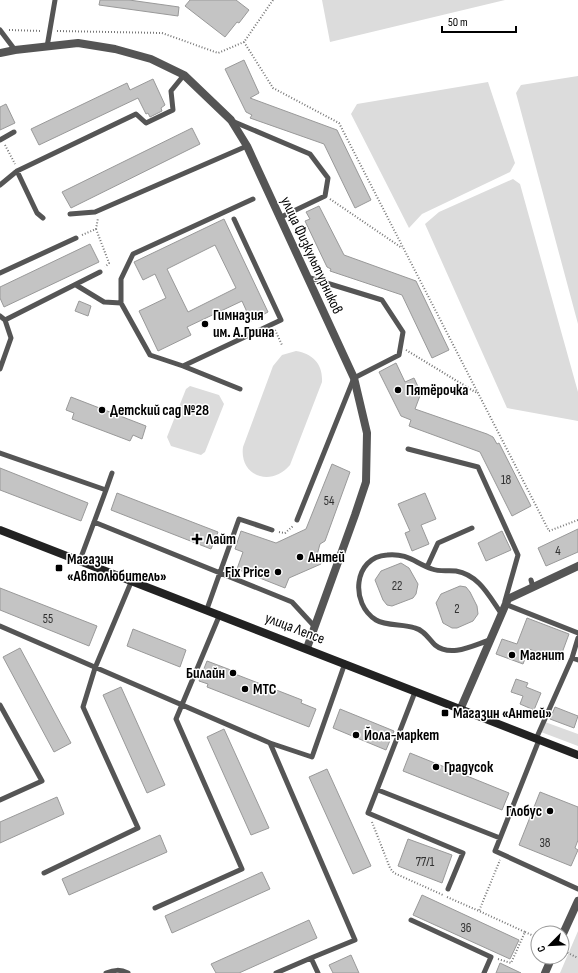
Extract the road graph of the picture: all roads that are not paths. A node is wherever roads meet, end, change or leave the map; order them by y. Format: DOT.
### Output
graph roads {
  1 [pos="55,0"];
  2 [pos="0,30"];
  3 [pos="47,47"];
  4 [pos="15,50"];
  5 [pos="0,53"];
  6 [pos="184,75"];
  7 [pos="231,120"];
  8 [pos="14,132"];
  9 [pos="1,139"];
  10 [pos="247,146"];
  11 [pos="17,171"];
  12 [pos="0,186"];
  13 [pos="253,199"];
  14 [pos="70,214"];
  15 [pos="43,218"];
  16 [pos="279,218"];
  17 [pos="234,219"];
  18 [pos="76,238"];
  19 [pos="100,272"];
  20 [pos="0,273"];
  21 [pos="307,277"];
  22 [pos="76,285"];
  23 [pos="121,303"];
  24 [pos="0,316"];
  25 [pos="5,320"];
  26 [pos="183,366"];
  27 [pos="0,369"];
  28 [pos="354,378"];
  29 [pos="240,389"];
  30 [pos="408,449"];
  31 [pos="0,453"];
  32 [pos="112,473"];
  33 [pos="106,490"];
  34 [pos="297,520"];
  35 [pos="94,522"];
  36 [pos="472,528"];
  37 [pos="0,530"];
  38 [pos="272,530"];
  39 [pos="80,560"];
  40 [pos="578,566"];
  41 [pos="427,567"];
  42 [pos="219,573"];
  43 [pos="132,580"];
  44 [pos="505,604"];
  45 [pos="207,609"];
  46 [pos="501,613"];
  47 [pos="220,614"];
  48 [pos="0,626"];
  49 [pos="315,627"];
  50 [pos="578,633"];
  51 [pos="578,638"];
  52 [pos="490,640"];
  53 [pos="307,648"];
  54 [pos="572,658"];
  55 [pos="578,660"];
  56 [pos="345,663"];
  57 [pos="95,668"];
  58 [pos="415,692"];
  59 [pos="183,704"];
  60 [pos="0,705"];
  61 [pos="460,710"];
  62 [pos="538,740"];
  63 [pos="270,743"];
  64 [pos="578,755"];
  65 [pos="378,790"];
  66 [pos="0,800"];
  67 [pos="500,838"];
  68 [pos="44,873"];
  69 [pos="448,889"];
  70 [pos="578,889"];
  71 [pos="578,901"];
  72 [pos="155,908"];
  73 [pos="411,920"];
  74 [pos="567,925"];
  75 [pos="311,958"];
  76 [pos="106,973"];
  77 [pos="128,973"];
  78 [pos="276,973"];
  79 [pos="318,973"];
  80 [pos="484,973"];
  1 -- 3 [label="lane"];
  2 -- 4 [label="lane"];
  3 -- 4 [label="street, улица Физкультурников"];
  3 -- 6 [label="street, улица Физкультурников"];
  4 -- 5 [label="street, улица Физкультурников"];
  6 -- 7 [label="street, улица Физкультурников"];
  6 -- 11 [label="lane"];
  7 -- 10 [label="street, улица Физкультурников"];
  7 -- 16 [label="lane"];
  8 -- 9 [label="lane"];
  10 -- 14 [label="lane"];
  10 -- 16 [label="street, улица Физкультурников"];
  11 -- 12 [label="lane"];
  11 -- 15 [label="lane"];
  13 -- 23 [label="lane"];
  16 -- 21 [label="street, улица Физкультурников"];
  17 -- 26 [label="lane"];
  18 -- 20 [label="lane"];
  19 -- 22 [label="lane"];
  21 -- 28 [label="street, улица Физкультурников"];
  21 -- 28 [label="lane"];
  22 -- 23 [label="lane"];
  22 -- 25 [label="lane"];
  23 -- 26 [label="lane"];
  24 -- 25 [label="lane"];
  25 -- 27 [label="lane"];
  26 -- 29 [label="lane"];
  28 -- 34 [label="lane"];
  28 -- 49 [label="street, улица Физкультурников"];
  30 -- 46 [label="lane"];
  31 -- 33 [label="lane"];
  32 -- 33 [label="lane"];
  33 -- 35 [label="lane"];
  35 -- 39 [label="lane"];
  35 -- 42 [label="lane"];
  36 -- 41 [label="lane"];
  37 -- 39 [label="main road, улица Лепсе"];
  38 -- 42 [label="lane"];
  39 -- 43 [label="main road, улица Лепсе"];
  40 -- 44 [label="street"];
  41 -- 46 [label="lane"];
  41 -- 52 [label="lane"];
  42 -- 45 [label="lane"];
  42 -- 49 [label="lane"];
  43 -- 45 [label="main road, улица Лепсе"];
  43 -- 57 [label="lane"];
  44 -- 46 [label="street"];
  44 -- 50 [label="lane"];
  45 -- 47 [label="main road, улица Лепсе"];
  46 -- 52 [label="street"];
  47 -- 53 [label="main road, улица Лепсе"];
  47 -- 59 [label="lane"];
  48 -- 57 [label="lane"];
  49 -- 53 [label="street, улица Физкультурников"];
  51 -- 54 [label="lane"];
  52 -- 61 [label="street"];
  53 -- 56 [label="main road, улица Лепсе"];
  54 -- 55 [label="lane"];
  54 -- 62 [label="lane"];
  56 -- 58 [label="main road, улица Лепсе"];
  56 -- 63 [label="lane"];
  57 -- 59 [label="lane"];
  57 -- 68 [label="lane"];
  58 -- 61 [label="main road, улица Лепсе"];
  58 -- 65 [label="lane"];
  59 -- 63 [label="lane"];
  59 -- 72 [label="lane"];
  60 -- 66 [label="lane"];
  61 -- 62 [label="main road, улица Лепсе"];
  62 -- 64 [label="main road, улица Лепсе"];
  62 -- 67 [label="lane"];
  63 -- 75 [label="lane"];
  65 -- 67 [label="lane"];
  65 -- 69 [label="lane"];
  67 -- 70 [label="lane"];
  71 -- 74 [label="street"];
  73 -- 80 [label="lane"];
  75 -- 78 [label="lane"];
  75 -- 79 [label="lane"];
  76 -- 77 [label="lane"];
}
